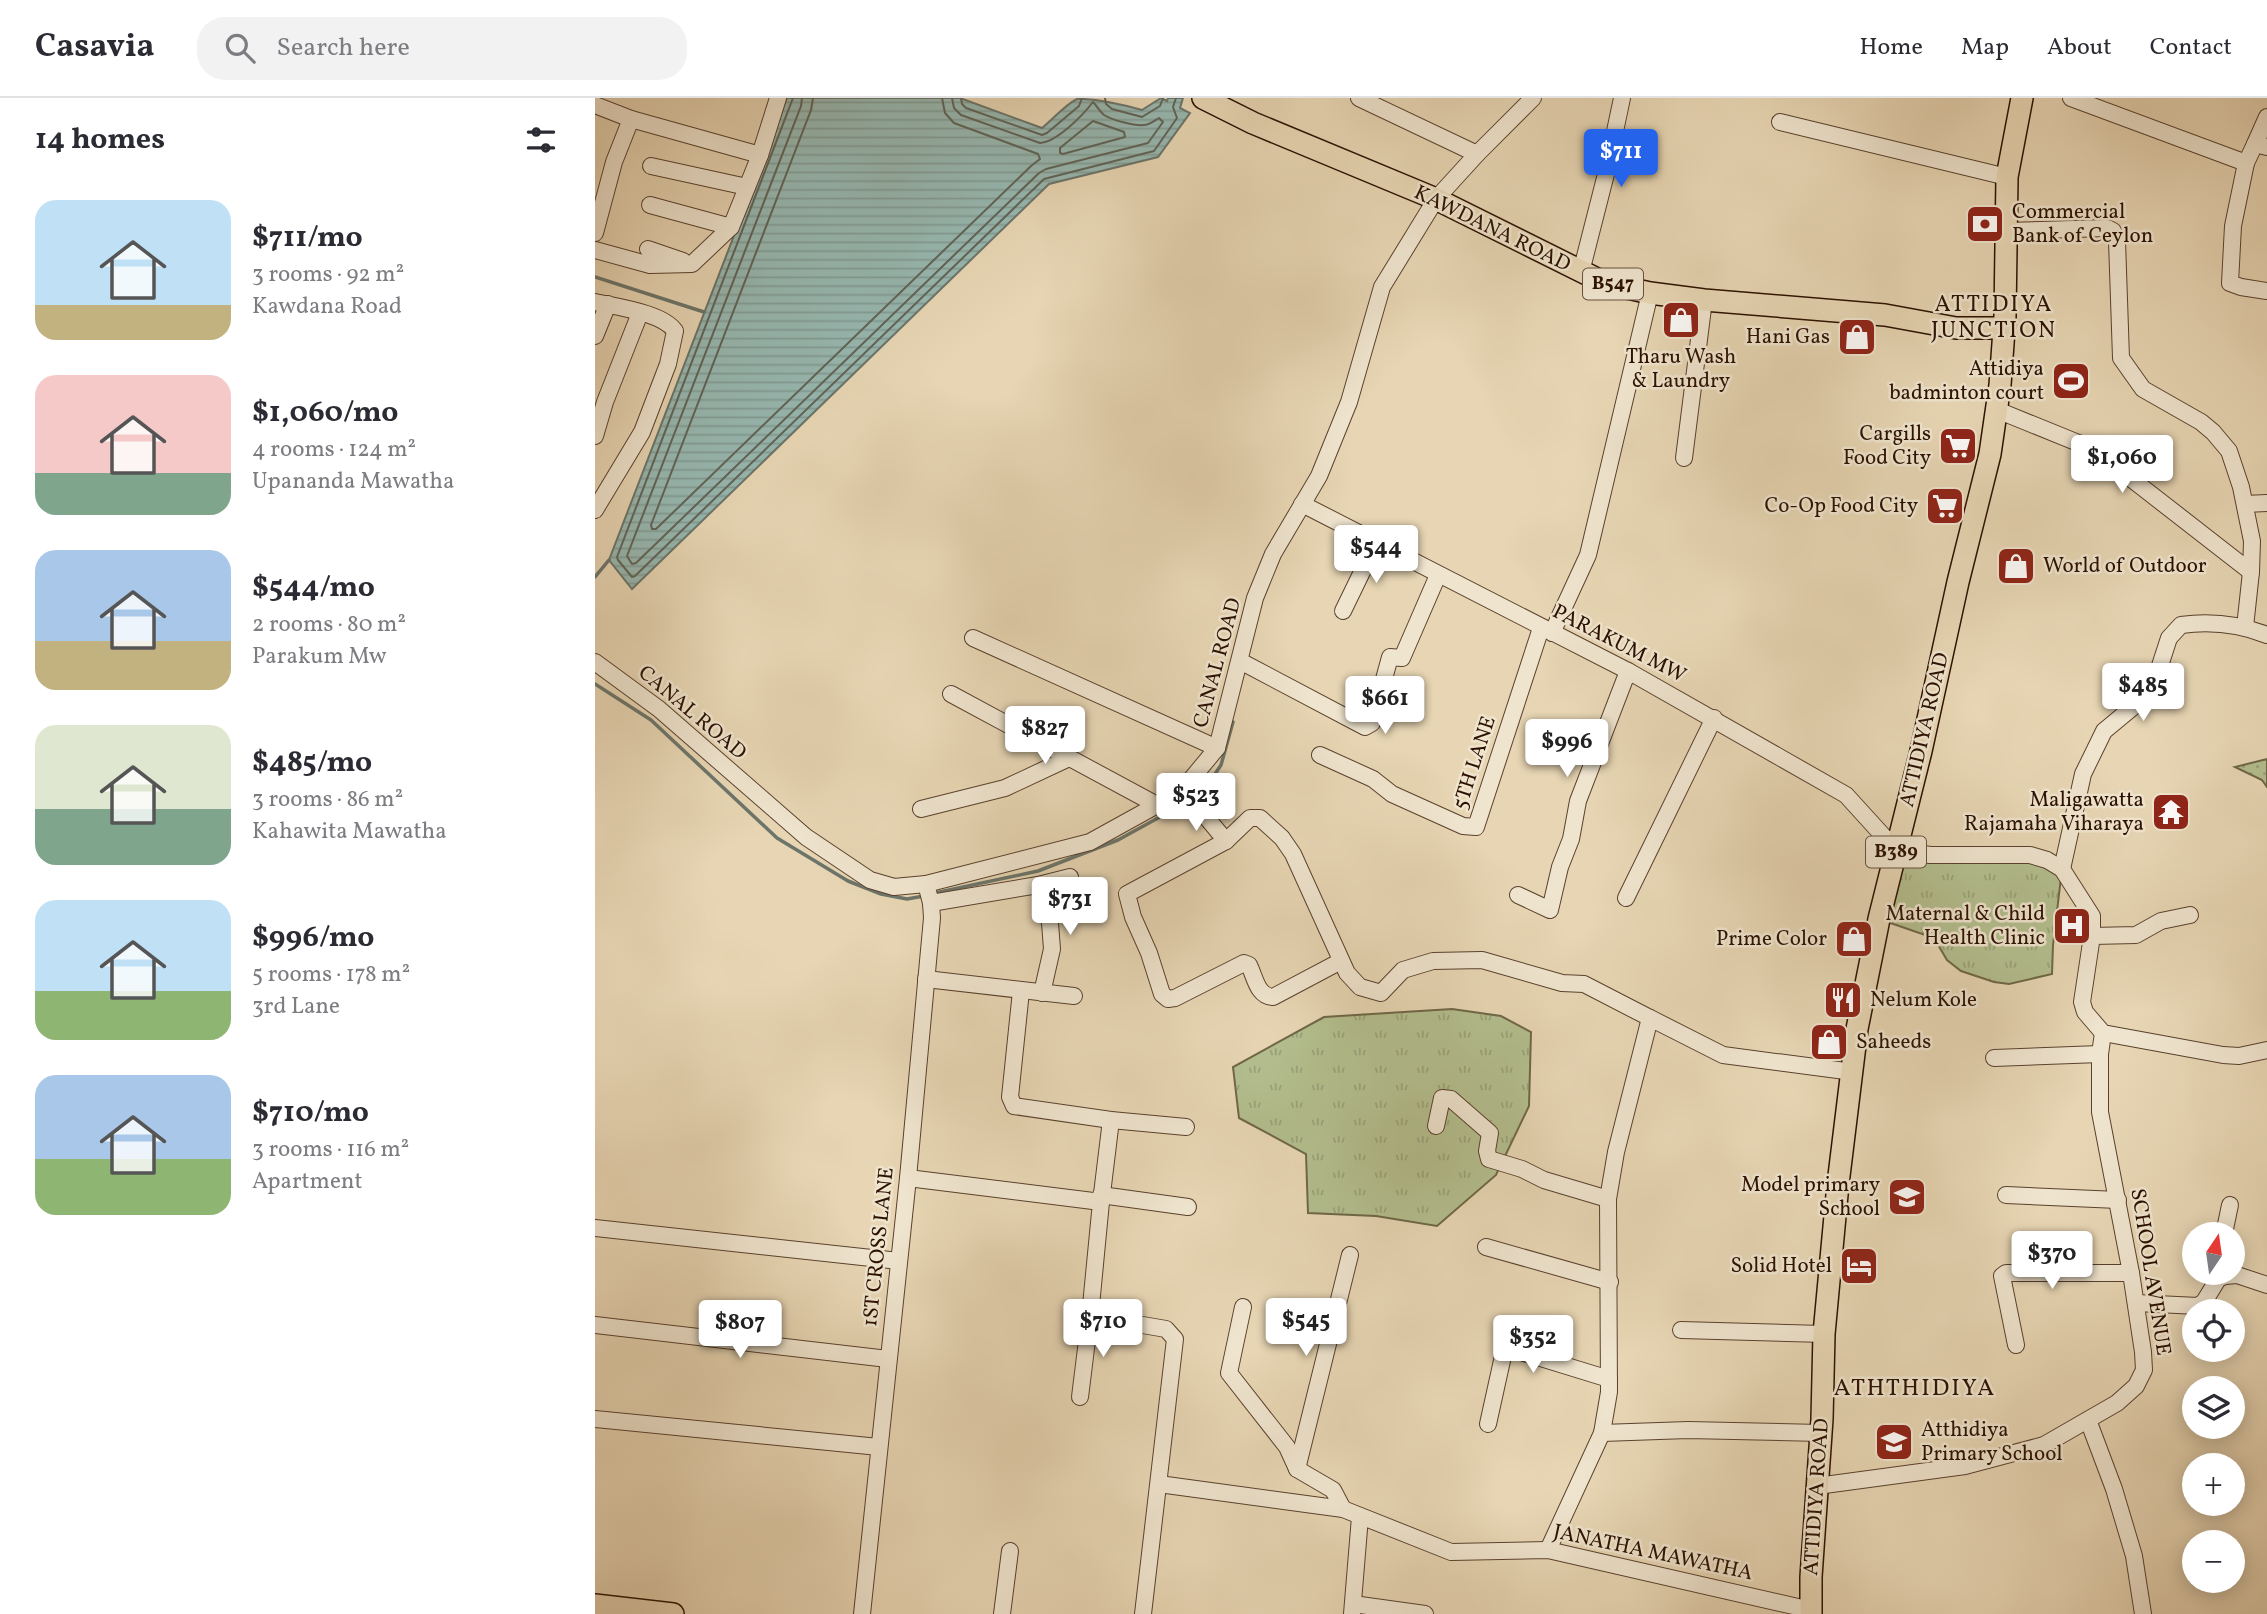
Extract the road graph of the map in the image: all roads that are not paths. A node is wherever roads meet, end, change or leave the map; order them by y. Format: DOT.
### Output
graph roads {
  1 [pos="1359,98"];
  2 [pos="1622,98"];
  3 [pos="2022,98"];
  4 [pos="2071,98"];
  5 [pos="775,99"];
  6 [pos="1206,99"];
  7 [pos="1527,100"];
  8 [pos="595,105"];
  9 [pos="2267,117"];
  10 [pos="631,119"];
  11 [pos="1780,122"];
  12 [pos="2261,146"];
  13 [pos="1477,153"];
  14 [pos="759,155"];
  15 [pos="2246,163"];
  16 [pos="651,166"];
  17 [pos="2007,177"];
  18 [pos="747,187"];
  19 [pos="1436,199"];
  20 [pos="650,205"];
  21 [pos="731,227"];
  22 [pos="2006,231"];
  23 [pos="595,233"];
  24 [pos="648,249"];
  25 [pos="595,250"];
  26 [pos="692,264"];
  27 [pos="1581,271"];
  28 [pos="2267,291"];
  29 [pos="1650,293"];
  30 [pos="1705,300"];
  31 [pos="601,303"];
  32 [pos="641,313"];
  33 [pos="2004,328"];
  34 [pos="595,336"];
  35 [pos="1997,410"];
  36 [pos="595,436"];
  37 [pos="1684,458"];
  38 [pos="2267,503"];
  39 [pos="1302,504"];
  40 [pos="2245,504"];
  41 [pos="595,510"];
  42 [pos="1375,543"];
  43 [pos="2251,572"];
  44 [pos="1439,575"];
  45 [pos="1343,611"];
  46 [pos="2245,627"];
  47 [pos="1547,630"];
  48 [pos="2267,635"];
  49 [pos="973,638"];
  50 [pos="1240,661"];
  51 [pos="595,662"];
  52 [pos="1628,671"];
  53 [pos="951,694"];
  54 [pos="1714,718"];
  55 [pos="1217,748"];
  56 [pos="1320,755"];
  57 [pos="1069,758"];
  58 [pos="1187,795"];
  59 [pos="1157,806"];
  60 [pos="921,809"];
  61 [pos="1226,841"];
  62 [pos="1896,850"];
  63 [pos="2062,869"];
  64 [pos="1070,877"];
  65 [pos="1038,885"];
  66 [pos="929,894"];
  67 [pos="1518,895"];
  68 [pos="1626,898"];
  69 [pos="2190,915"];
  70 [pos="2092,936"];
  71 [pos="1341,961"];
  72 [pos="926,979"];
  73 [pos="1021,991"];
  74 [pos="1042,993"];
  75 [pos="1074,996"];
  76 [pos="1650,1018"];
  77 [pos="2103,1033"];
  78 [pos="2267,1050"];
  79 [pos="2100,1054"];
  80 [pos="1994,1059"];
  81 [pos="1853,1072"];
  82 [pos="1111,1120"];
  83 [pos="1436,1126"];
  84 [pos="1186,1127"];
  85 [pos="908,1178"];
  86 [pos="2006,1195"];
  87 [pos="1101,1199"];
  88 [pos="1608,1199"];
  89 [pos="2118,1200"];
  90 [pos="2230,1205"];
  91 [pos="1188,1207"];
  92 [pos="2226,1222"];
  93 [pos="595,1228"];
  94 [pos="1486,1247"];
  95 [pos="1350,1255"];
  96 [pos="899,1261"];
  97 [pos="2131,1273"];
  98 [pos="2245,1278"];
  99 [pos="1610,1282"];
  100 [pos="2212,1285"];
  101 [pos="2267,1285"];
  102 [pos="2136,1303"];
  103 [pos="1243,1307"];
  104 [pos="1090,1316"];
  105 [pos="595,1325"];
  106 [pos="1681,1330"];
  107 [pos="1824,1334"];
  108 [pos="2016,1345"];
  109 [pos="888,1359"];
  110 [pos="1609,1379"];
  111 [pos="1080,1396"];
  112 [pos="595,1419"];
  113 [pos="2088,1420"];
  114 [pos="1488,1424"];
  115 [pos="1602,1433"];
  116 [pos="1821,1433"];
  117 [pos="879,1447"];
  118 [pos="1297,1469"];
  119 [pos="1159,1484"];
  120 [pos="1817,1486"];
  121 [pos="1343,1509"];
  122 [pos="1360,1517"];
  123 [pos="1548,1550"];
  124 [pos="1010,1551"];
  125 [pos="595,1605"];
  126 [pos="1353,1609"];
  127 [pos="1811,1612"];
  128 [pos="673,1614"];
  129 [pos="862,1614"];
  130 [pos="1002,1614"];
  131 [pos="1143,1614"];
  132 [pos="1426,1614"];
  133 [pos="2143,1614"];
  1 -- 13 [label="street"];
  2 -- 27 [label="street"];
  3 -- 17 [label="main road, ATTIDIYA ROAD / B389"];
  4 -- 15 [label="street"];
  5 -- 14 [label="street"];
  6 -- 19 [label="main road, KAWDANA ROAD / B547"];
  7 -- 13 [label="street, CANAL ROAD"];
  8 -- 10 [label="street"];
  9 -- 12 [label="street"];
  10 -- 14 [label="street"];
  10 -- 23 [label="street"];
  11 -- 17 [label="street"];
  12 -- 15 [label="street"];
  13 -- 19 [label="street, CANAL ROAD"];
  14 -- 18 [label="street"];
  15 -- 28 [label="street"];
  16 -- 18 [label="street"];
  17 -- 22 [label="main road, ATTIDIYA ROAD / B389"];
  18 -- 21 [label="street"];
  19 -- 27 [label="main road, KAWDANA ROAD / B547"];
  19 -- 39 [label="street, CANAL ROAD"];
  20 -- 21 [label="street"];
  21 -- 26 [label="street"];
  22 -- 33 [label="main road, ATTIDIYA ROAD / B389"];
  22 -- 40 [label="street"];
  24 -- 26 [label="street"];
  25 -- 26 [label="street"];
  27 -- 29 [label="main road, KAWDANA ROAD / B547"];
  29 -- 30 [label="main road, KAWDANA ROAD / B547"];
  29 -- 47 [label="street"];
  30 -- 33 [label="main road, KAWDANA ROAD / B547"];
  30 -- 37 [label="street"];
  31 -- 32 [label="street"];
  31 -- 34 [label="street"];
  32 -- 36 [label="street"];
  32 -- 41 [label="street"];
  33 -- 35 [label="main road, ATTIDIYA ROAD / B389"];
  35 -- 43 [label="street"];
  35 -- 62 [label="main road, ATTIDIYA ROAD / B389"];
  38 -- 40 [label="street"];
  39 -- 42 [label="street, PARAKUM MW"];
  39 -- 50 [label="street, CANAL ROAD"];
  40 -- 43 [label="street"];
  42 -- 44 [label="street, PARAKUM MW"];
  42 -- 45 [label="street"];
  43 -- 46 [label="street"];
  44 -- 47 [label="street, PARAKUM MW"];
  44 -- 50 [label="street"];
  46 -- 48 [label="street"];
  46 -- 63 [label="street"];
  47 -- 52 [label="street, PARAKUM MW"];
  47 -- 56 [label="street, 5TH LANE"];
  49 -- 55 [label="street"];
  50 -- 55 [label="street, CANAL ROAD"];
  51 -- 66 [label="street, CANAL ROAD"];
  52 -- 54 [label="street, PARAKUM MW"];
  52 -- 67 [label="street"];
  53 -- 57 [label="street"];
  54 -- 62 [label="street, PARAKUM MW"];
  54 -- 68 [label="street"];
  55 -- 58 [label="street, CANAL ROAD"];
  57 -- 59 [label="street"];
  57 -- 60 [label="street"];
  58 -- 59 [label="street, CANAL ROAD"];
  58 -- 61 [label="street"];
  59 -- 66 [label="street, CANAL ROAD"];
  61 -- 71 [label="street"];
  61 -- 71 [label="street"];
  62 -- 63 [label="street"];
  62 -- 81 [label="main road, ATTIDIYA ROAD / B389"];
  63 -- 70 [label="street"];
  64 -- 65 [label="street"];
  65 -- 66 [label="street"];
  65 -- 74 [label="street"];
  66 -- 72 [label="street, 1ST CROSS LANE"];
  69 -- 70 [label="street"];
  70 -- 77 [label="street"];
  71 -- 76 [label="street"];
  72 -- 73 [label="street"];
  72 -- 85 [label="street, 1ST CROSS LANE"];
  73 -- 74 [label="street"];
  73 -- 82 [label="street"];
  74 -- 75 [label="street"];
  76 -- 81 [label="street"];
  76 -- 88 [label="street"];
  77 -- 78 [label="street"];
  77 -- 79 [label="street, SCHOOL AVENUE"];
  79 -- 80 [label="street"];
  79 -- 89 [label="street, SCHOOL AVENUE"];
  81 -- 107 [label="main road, ATTIDIYA ROAD / B389"];
  82 -- 84 [label="street"];
  82 -- 87 [label="street"];
  83 -- 88 [label="street"];
  85 -- 87 [label="street"];
  85 -- 96 [label="street, 1ST CROSS LANE"];
  86 -- 89 [label="street"];
  87 -- 91 [label="street"];
  87 -- 104 [label="street"];
  88 -- 99 [label="street"];
  89 -- 97 [label="street, SCHOOL AVENUE"];
  90 -- 92 [label="street"];
  93 -- 96 [label="street"];
  94 -- 99 [label="street"];
  95 -- 118 [label="street"];
  96 -- 109 [label="street, 1ST CROSS LANE"];
  97 -- 102 [label="street, SCHOOL AVENUE"];
  97 -- 108 [label="street"];
  98 -- 101 [label="street"];
  99 -- 110 [label="street"];
  100 -- 102 [label="street"];
  102 -- 113 [label="street, SCHOOL AVENUE"];
  103 -- 118 [label="street"];
  104 -- 111 [label="street"];
  104 -- 119 [label="street"];
  105 -- 109 [label="street"];
  106 -- 107 [label="street"];
  107 -- 116 [label="main road, ATTIDIYA ROAD / B389"];
  109 -- 117 [label="street, 1ST CROSS LANE"];
  110 -- 114 [label="street"];
  110 -- 115 [label="street"];
  112 -- 117 [label="street"];
  113 -- 120 [label="street, SCHOOL AVENUE"];
  113 -- 133 [label="street"];
  115 -- 116 [label="street"];
  115 -- 123 [label="street"];
  116 -- 120 [label="main road, ATTIDIYA ROAD / B389"];
  117 -- 129 [label="street, 1ST CROSS LANE"];
  118 -- 121 [label="street"];
  119 -- 121 [label="street, JANATHA MAWATHA"];
  119 -- 131 [label="street"];
  120 -- 127 [label="main road, ATTIDIYA ROAD / B389"];
  121 -- 122 [label="street, JANATHA MAWATHA"];
  122 -- 123 [label="street, JANATHA MAWATHA"];
  122 -- 126 [label="street"];
  123 -- 127 [label="street, JANATHA MAWATHA"];
  124 -- 130 [label="street"];
  125 -- 128 [label="main road"];
  126 -- 132 [label="street"];
}
